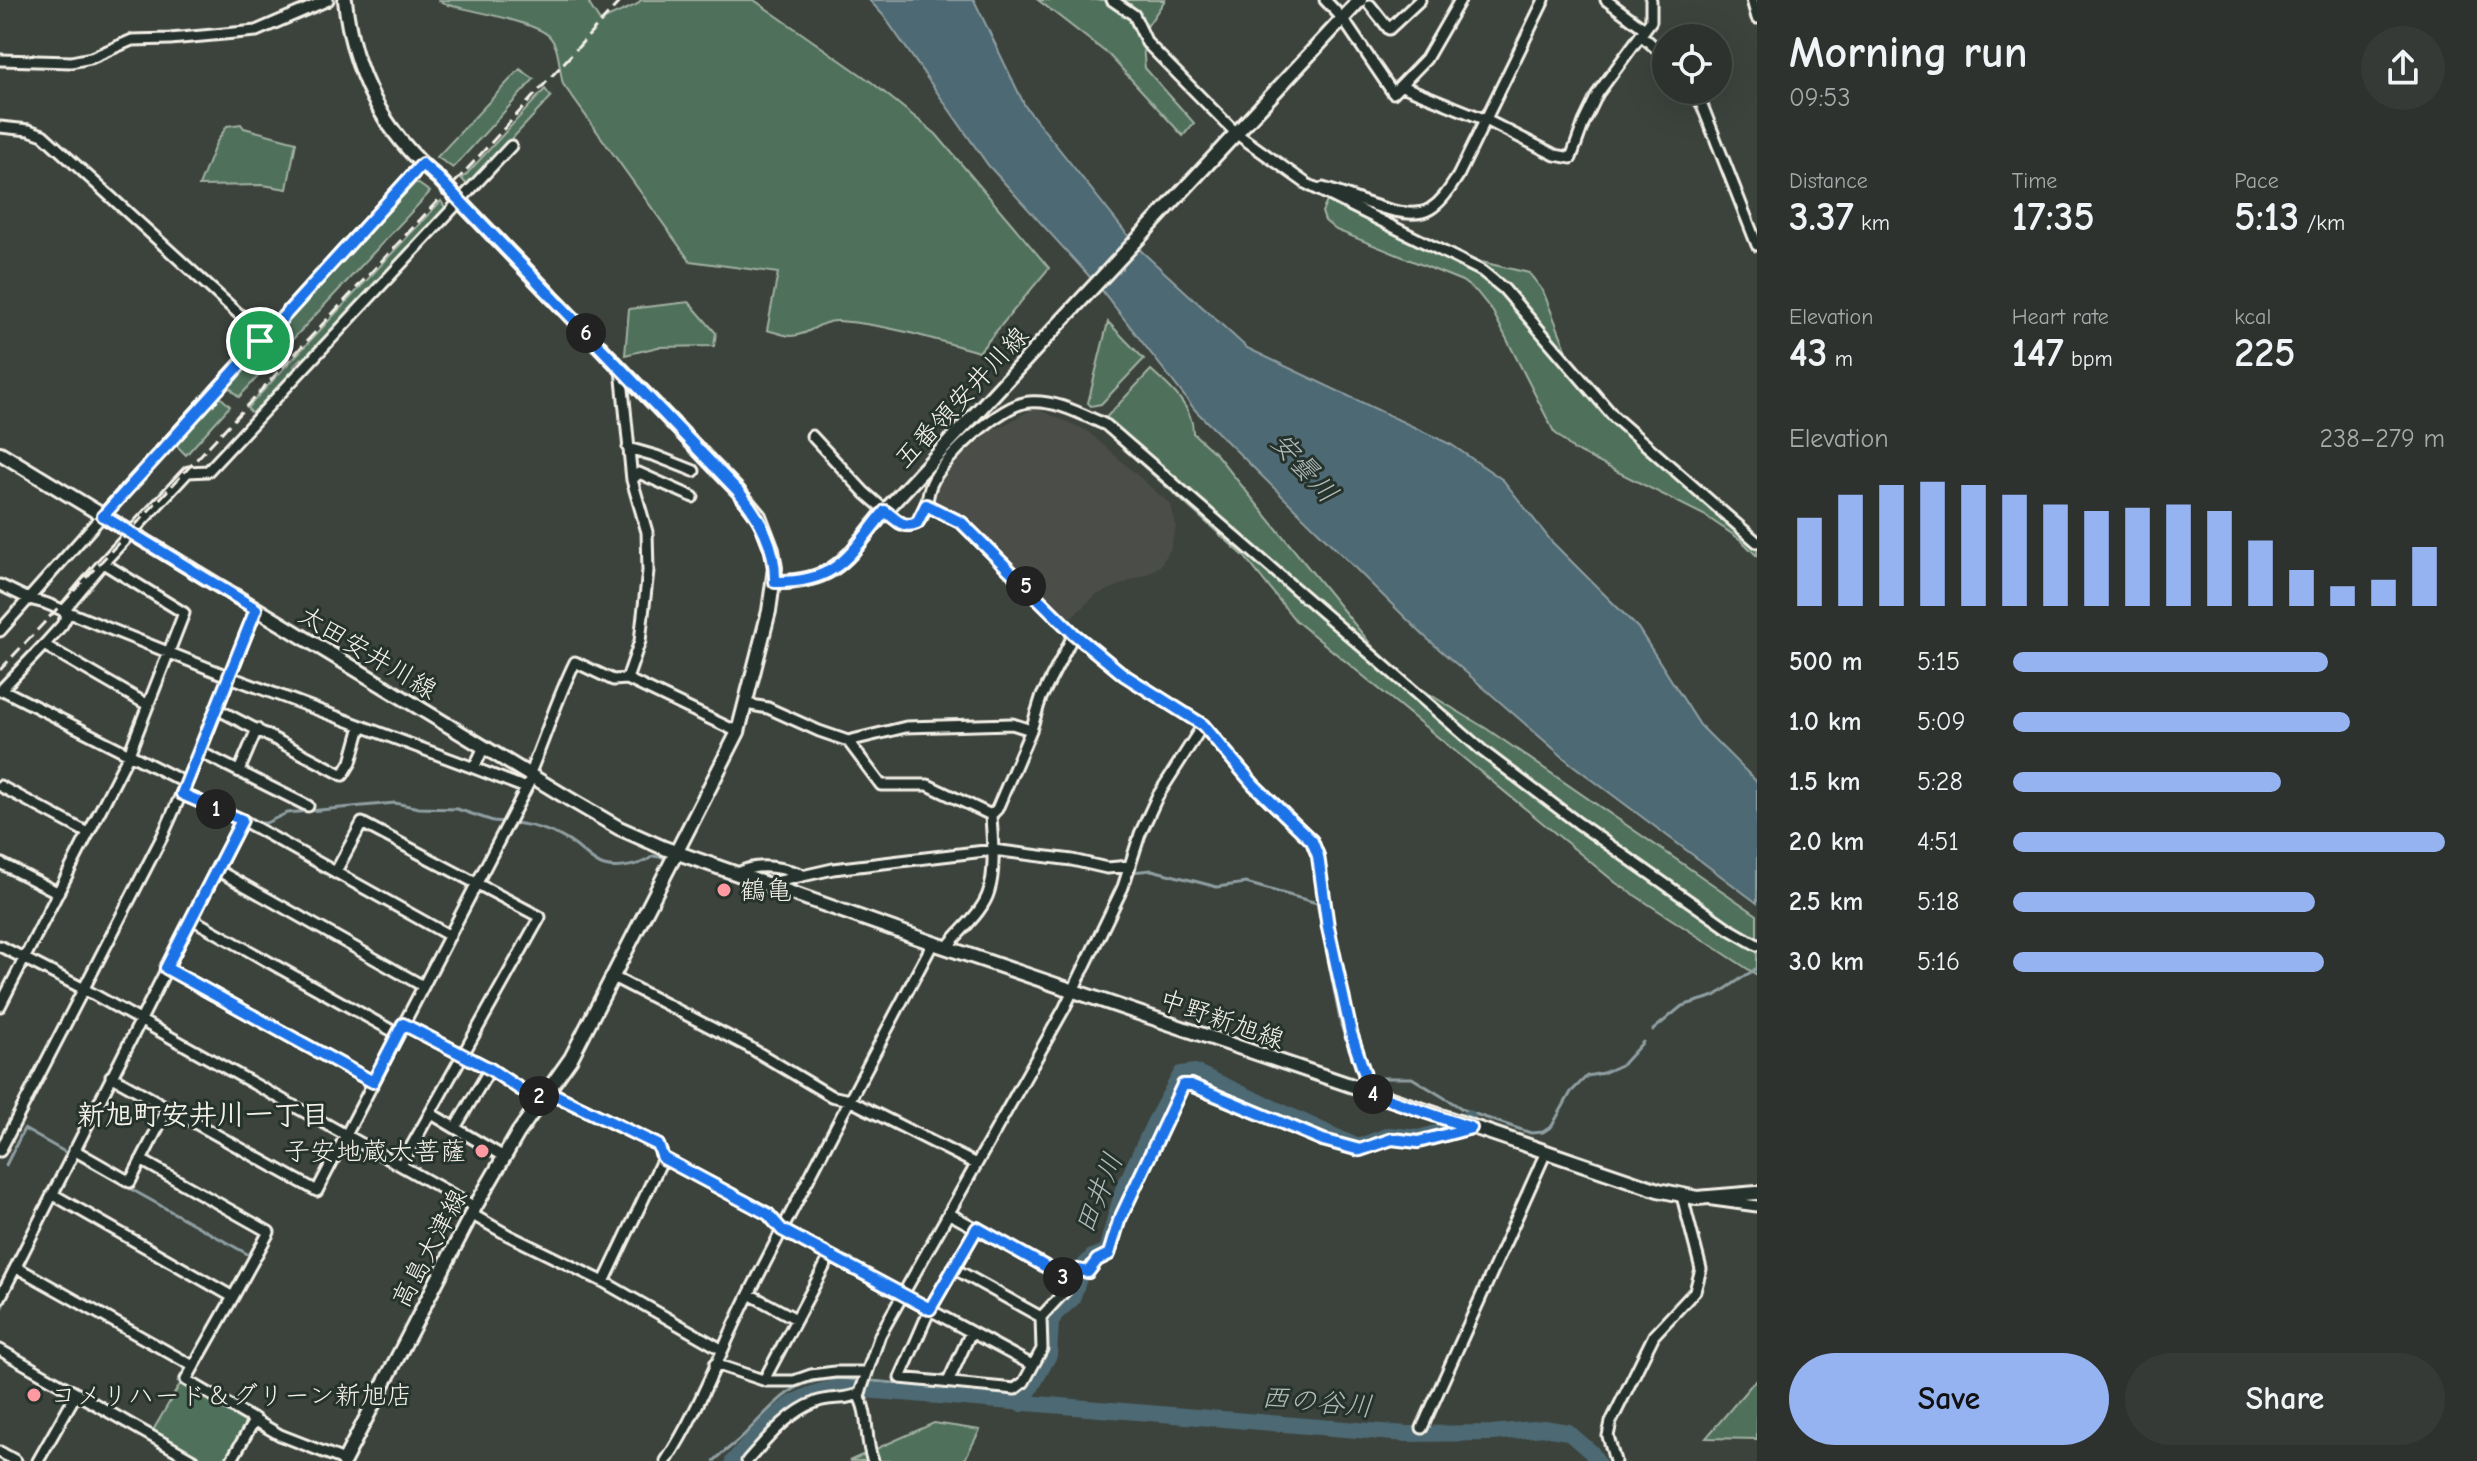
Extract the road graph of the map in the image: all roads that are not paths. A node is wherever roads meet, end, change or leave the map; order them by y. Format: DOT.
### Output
graph roads {
  1 [pos="328,0"];
  2 [pos="345,0"];
  3 [pos="1112,0"];
  4 [pos="1325,0"];
  5 [pos="1420,0"];
  6 [pos="1460,0"];
  7 [pos="1544,0"];
  8 [pos="1606,0"];
  9 [pos="1651,0"];
  10 [pos="1752,0"];
  11 [pos="1365,3"];
  12 [pos="1757,18"];
  13 [pos="1343,19"];
  14 [pos="1643,32"];
  15 [pos="1652,42"];
  16 [pos="0,60"];
  17 [pos="1402,86"];
  18 [pos="1701,104"];
  19 [pos="1486,120"];
  20 [pos="0,127"];
  21 [pos="1233,138"];
  22 [pos="511,146"];
  23 [pos="422,164"];
  24 [pos="1315,188"];
  25 [pos="459,200"];
  26 [pos="1757,245"];
  27 [pos="262,339"];
  28 [pos="272,348"];
  29 [pos="621,369"];
  30 [pos="812,436"];
  31 [pos="628,448"];
  32 [pos="0,453"];
  33 [pos="694,471"];
  34 [pos="632,480"];
  35 [pos="693,497"];
  36 [pos="926,505"];
  37 [pos="885,511"];
  38 [pos="103,516"];
  39 [pos="131,533"];
  40 [pos="1757,542"];
  41 [pos="103,563"];
  42 [pos="775,582"];
  43 [pos="0,585"];
  44 [pos="29,599"];
  45 [pos="256,609"];
  46 [pos="65,612"];
  47 [pos="0,631"];
  48 [pos="1074,634"];
  49 [pos="44,645"];
  50 [pos="169,652"];
  51 [pos="230,677"];
  52 [pos="627,679"];
  53 [pos="2,690"];
  54 [pos="746,704"];
  55 [pos="148,705"];
  56 [pos="217,709"];
  57 [pos="1203,725"];
  58 [pos="361,726"];
  59 [pos="257,729"];
  60 [pos="1031,730"];
  61 [pos="738,732"];
  62 [pos="848,741"];
  63 [pos="484,747"];
  64 [pos="200,752"];
  65 [pos="129,754"];
  66 [pos="474,768"];
  67 [pos="239,771"];
  68 [pos="529,780"];
  69 [pos="186,783"];
  70 [pos="0,786"];
  71 [pos="182,794"];
  72 [pos="308,806"];
  73 [pos="991,815"];
  74 [pos="242,820"];
  75 [pos="88,833"];
  76 [pos="993,850"];
  77 [pos="678,851"];
  78 [pos="0,863"];
  79 [pos="1130,866"];
  80 [pos="217,870"];
  81 [pos="335,873"];
  82 [pos="738,873"];
  83 [pos="803,875"];
  84 [pos="477,883"];
  85 [pos="767,884"];
  86 [pos="57,892"];
  87 [pos="192,919"];
  88 [pos="450,936"];
  89 [pos="933,943"];
  90 [pos="1757,945"];
  91 [pos="0,946"];
  92 [pos="948,946"];
  93 [pos="24,958"];
  94 [pos="166,968"];
  95 [pos="613,977"];
  96 [pos="423,986"];
  97 [pos="84,989"];
  98 [pos="1072,990"];
  99 [pos="0,1006"];
  100 [pos="140,1020"];
  101 [pos="400,1029"];
  102 [pos="463,1055"];
  103 [pos="490,1069"];
  104 [pos="111,1076"];
  105 [pos="373,1082"];
  106 [pos="1367,1092"];
  107 [pos="544,1094"];
  108 [pos="849,1100"];
  109 [pos="168,1108"];
  110 [pos="430,1113"];
  111 [pos="455,1128"];
  112 [pos="1471,1128"];
  113 [pos="346,1135"];
  114 [pos="74,1150"];
  115 [pos="0,1151"];
  116 [pos="1546,1152"];
  117 [pos="504,1157"];
  118 [pos="663,1158"];
  119 [pos="141,1160"];
  120 [pos="976,1164"];
  121 [pos="401,1165"];
  122 [pos="1757,1193"];
  123 [pos="52,1194"];
  124 [pos="1682,1196"];
  125 [pos="1697,1198"];
  126 [pos="1757,1206"];
  127 [pos="473,1210"];
  128 [pos="950,1214"];
  129 [pos="977,1228"];
  130 [pos="782,1230"];
  131 [pos="830,1256"];
  132 [pos="16,1267"];
  133 [pos="953,1268"];
  134 [pos="1064,1277"];
  135 [pos="604,1282"];
  136 [pos="749,1294"];
  137 [pos="903,1295"];
  138 [pos="233,1297"];
  139 [pos="0,1298"];
  140 [pos="930,1309"];
  141 [pos="1041,1317"];
  142 [pos="796,1319"];
  143 [pos="971,1332"];
  144 [pos="721,1349"];
  145 [pos="0,1350"];
  146 [pos="715,1364"];
  147 [pos="1032,1365"];
  148 [pos="193,1366"];
  149 [pos="867,1372"];
  150 [pos="764,1380"];
  151 [pos="948,1382"];
  152 [pos="76,1394"];
  153 [pos="858,1395"];
  154 [pos="255,1419"];
  155 [pos="1422,1428"];
  156 [pos="0,1452"];
  157 [pos="344,1460"];
  158 [pos="16,1461"];
  159 [pos="38,1461"];
  160 [pos="195,1461"];
  161 [pos="231,1461"];
  162 [pos="666,1461"];
  163 [pos="747,1461"];
  164 [pos="873,1461"];
  165 [pos="1615,1461"];
  1 -- 16 [label="street"];
  2 -- 23 [label="main road"];
  3 -- 21 [label="street"];
  4 -- 13 [label="street"];
  5 -- 11 [label="street"];
  6 -- 17 [label="street"];
  7 -- 19 [label="street"];
  8 -- 14 [label="street"];
  9 -- 14 [label="street"];
  10 -- 12 [label="street"];
  11 -- 13 [label="main road, 五番領安井川線"];
  13 -- 17 [label="street"];
  13 -- 21 [label="main road, 五番領安井川線"];
  14 -- 15 [label="street"];
  14 -- 19 [label="street"];
  17 -- 19 [label="street"];
  18 -- 26 [label="street"];
  19 -- 24 [label="street"];
  20 -- 27 [label="street"];
  21 -- 24 [label="street"];
  21 -- 37 [label="main road, 五番領安井川線"];
  22 -- 25 [label="street"];
  23 -- 25 [label="main road"];
  23 -- 27 [label="street"];
  24 -- 40 [label="street"];
  25 -- 29 [label="main road"];
  25 -- 39 [label="street"];
  27 -- 28 [label="street"];
  27 -- 38 [label="street"];
  29 -- 31 [label="street"];
  29 -- 42 [label="main road"];
  30 -- 37 [label="street"];
  31 -- 33 [label="street"];
  31 -- 34 [label="street"];
  32 -- 38 [label="main road, 太田安井川線"];
  34 -- 35 [label="street"];
  34 -- 52 [label="street"];
  36 -- 37 [label="street"];
  36 -- 48 [label="street"];
  36 -- 90 [label="street"];
  37 -- 42 [label="main road, 五番領安井川線"];
  38 -- 39 [label="main road, 太田安井川線"];
  38 -- 44 [label="street"];
  39 -- 41 [label="street"];
  39 -- 45 [label="main road, 太田安井川線"];
  41 -- 46 [label="street"];
  41 -- 50 [label="street"];
  42 -- 54 [label="main road"];
  43 -- 44 [label="street"];
  44 -- 46 [label="street"];
  44 -- 47 [label="street"];
  45 -- 51 [label="street"];
  45 -- 63 [label="main road, 太田安井川線"];
  46 -- 49 [label="street"];
  46 -- 50 [label="street"];
  48 -- 57 [label="street"];
  48 -- 60 [label="street"];
  49 -- 53 [label="street"];
  49 -- 55 [label="street"];
  50 -- 51 [label="street"];
  50 -- 55 [label="street"];
  51 -- 56 [label="street"];
  51 -- 58 [label="street"];
  52 -- 61 [label="street"];
  52 -- 68 [label="street"];
  53 -- 65 [label="street"];
  54 -- 61 [label="main road"];
  54 -- 62 [label="street"];
  55 -- 65 [label="street"];
  56 -- 59 [label="street"];
  56 -- 64 [label="street"];
  57 -- 79 [label="street"];
  57 -- 106 [label="street"];
  58 -- 59 [label="street"];
  58 -- 66 [label="street"];
  59 -- 67 [label="street"];
  60 -- 62 [label="street"];
  60 -- 73 [label="street"];
  61 -- 77 [label="main road"];
  62 -- 73 [label="street"];
  63 -- 66 [label="street"];
  63 -- 68 [label="main road, 太田安井川線"];
  64 -- 67 [label="street"];
  64 -- 69 [label="street"];
  65 -- 69 [label="street"];
  65 -- 75 [label="street"];
  66 -- 68 [label="street"];
  67 -- 72 [label="street"];
  68 -- 77 [label="main road, 太田安井川線"];
  68 -- 84 [label="street"];
  69 -- 71 [label="street"];
  70 -- 75 [label="street"];
  71 -- 74 [label="street"];
  71 -- 97 [label="street"];
  73 -- 76 [label="street"];
  74 -- 80 [label="street"];
  74 -- 81 [label="street"];
  75 -- 86 [label="street"];
  76 -- 79 [label="street"];
  76 -- 83 [label="street"];
  76 -- 92 [label="street"];
  77 -- 82 [label="main road, 中野新旭線"];
  77 -- 95 [label="main road, 高島大津線"];
  78 -- 86 [label="street"];
  79 -- 98 [label="street"];
  80 -- 87 [label="street"];
  80 -- 96 [label="street"];
  81 -- 84 [label="street"];
  81 -- 88 [label="street"];
  82 -- 83 [label="street"];
  82 -- 85 [label="main road, 中野新旭線"];
  83 -- 85 [label="street"];
  84 -- 88 [label="street"];
  84 -- 102 [label="street"];
  85 -- 89 [label="main road, 中野新旭線"];
  86 -- 93 [label="street"];
  87 -- 94 [label="street"];
  87 -- 101 [label="street"];
  88 -- 96 [label="street"];
  89 -- 92 [label="main road, 中野新旭線"];
  89 -- 108 [label="street"];
  91 -- 93 [label="street"];
  92 -- 98 [label="main road, 中野新旭線"];
  93 -- 97 [label="street"];
  93 -- 99 [label="street"];
  94 -- 100 [label="street"];
  94 -- 105 [label="street"];
  95 -- 107 [label="main road, 高島大津線"];
  95 -- 108 [label="street"];
  96 -- 101 [label="street"];
  97 -- 100 [label="street"];
  97 -- 115 [label="street"];
  98 -- 106 [label="main road, 中野新旭線"];
  98 -- 120 [label="street"];
  100 -- 104 [label="street"];
  100 -- 113 [label="street"];
  101 -- 102 [label="street"];
  101 -- 105 [label="street"];
  102 -- 103 [label="street"];
  102 -- 110 [label="street"];
  103 -- 107 [label="street"];
  103 -- 111 [label="street"];
  104 -- 109 [label="street"];
  104 -- 114 [label="street"];
  105 -- 113 [label="street"];
  106 -- 112 [label="main road, 中野新旭線"];
  107 -- 117 [label="main road, 高島大津線"];
  107 -- 118 [label="street"];
  108 -- 120 [label="street"];
  108 -- 130 [label="street"];
  109 -- 113 [label="street"];
  109 -- 119 [label="street"];
  110 -- 111 [label="street"];
  110 -- 121 [label="street"];
  111 -- 117 [label="street"];
  112 -- 116 [label="main road, 中野新旭線"];
  112 -- 134 [label="street"];
  113 -- 121 [label="street"];
  114 -- 119 [label="street"];
  114 -- 123 [label="street"];
  116 -- 124 [label="main road, 中野新旭線"];
  116 -- 155 [label="street"];
  117 -- 127 [label="main road, 高島大津線"];
  118 -- 130 [label="street"];
  118 -- 135 [label="street"];
  119 -- 138 [label="street"];
  120 -- 128 [label="street"];
  121 -- 127 [label="street"];
  122 -- 125 [label="main road, 中野新旭線"];
  123 -- 132 [label="street"];
  123 -- 138 [label="street"];
  124 -- 125 [label="main road, 中野新旭線"];
  124 -- 165 [label="street"];
  125 -- 126 [label="street"];
  127 -- 135 [label="street"];
  127 -- 157 [label="main road, 高島大津線"];
  128 -- 129 [label="street"];
  128 -- 137 [label="street"];
  129 -- 133 [label="street"];
  129 -- 134 [label="street"];
  130 -- 131 [label="street"];
  130 -- 136 [label="street"];
  131 -- 137 [label="street"];
  131 -- 142 [label="street"];
  132 -- 139 [label="street"];
  132 -- 148 [label="street"];
  133 -- 140 [label="street"];
  133 -- 141 [label="street"];
  134 -- 141 [label="street"];
  135 -- 144 [label="street"];
  136 -- 142 [label="street"];
  136 -- 144 [label="street"];
  137 -- 140 [label="street"];
  137 -- 149 [label="street"];
  138 -- 148 [label="street"];
  140 -- 143 [label="street"];
  140 -- 151 [label="street"];
  141 -- 147 [label="street"];
  142 -- 150 [label="street"];
  143 -- 147 [label="street"];
  143 -- 151 [label="street"];
  144 -- 146 [label="street"];
  145 -- 152 [label="street"];
  146 -- 150 [label="street"];
  146 -- 162 [label="street"];
  147 -- 151 [label="street"];
  148 -- 154 [label="street"];
  149 -- 150 [label="street"];
  149 -- 153 [label="street"];
  152 -- 159 [label="street"];
  152 -- 160 [label="street"];
  153 -- 163 [label="street"];
  153 -- 164 [label="street"];
  154 -- 157 [label="street"];
  154 -- 161 [label="street"];
  156 -- 158 [label="street"];
}
